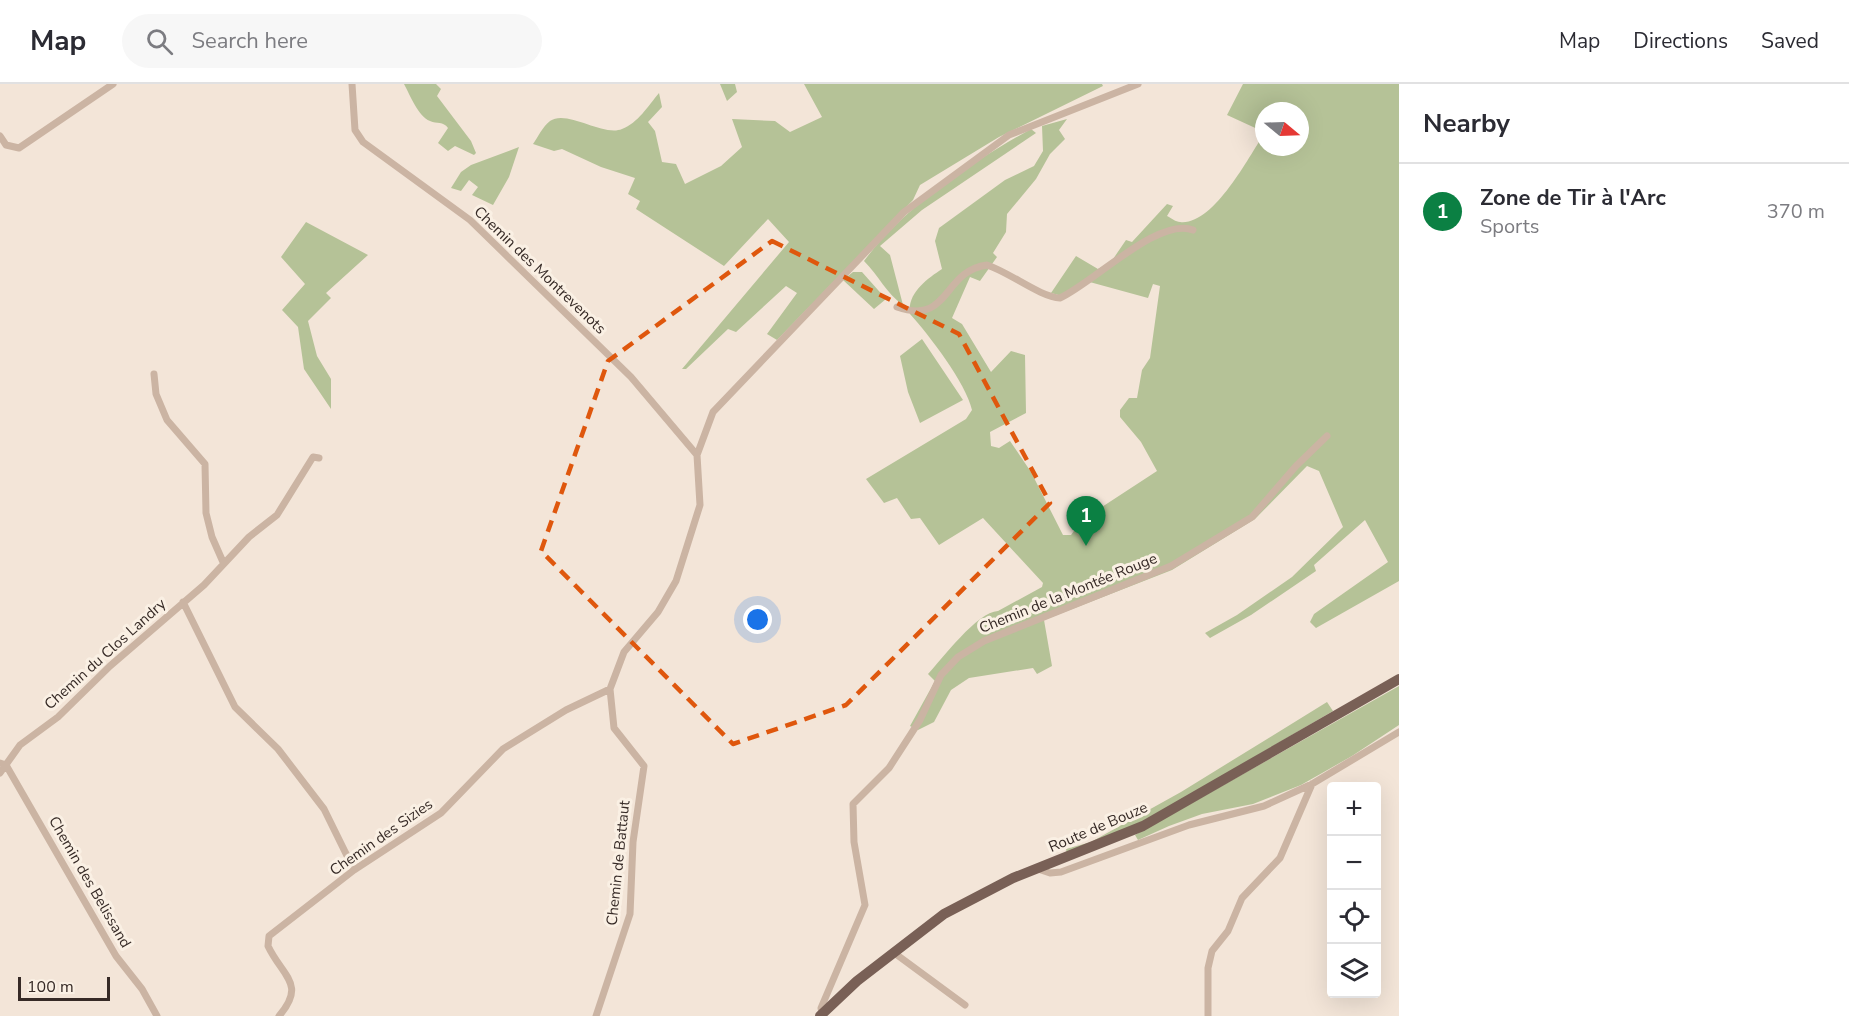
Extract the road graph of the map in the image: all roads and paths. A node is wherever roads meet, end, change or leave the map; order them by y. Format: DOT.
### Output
graph roads {
  1 [pos="112,84"];
  2 [pos="352,84"];
  3 [pos="1138,84"];
  4 [pos="0,136"];
  5 [pos="1193,230"];
  6 [pos="897,307"];
  7 [pos="154,374"];
  8 [pos="1327,436"];
  9 [pos="697,455"];
  10 [pos="319,459"];
  11 [pos="223,562"];
  12 [pos="183,602"];
  13 [pos="1399,679"];
  14 [pos="609,689"];
  15 [pos="1399,732"];
  16 [pos="3,764"];
  17 [pos="0,773"];
  18 [pos="1312,784"];
  19 [pos="1038,869"];
  20 [pos="354,870"];
  21 [pos="893,952"];
  22 [pos="964,1005"];
  23 [pos="821,1014"];
  24 [pos="157,1016"];
  25 [pos="279,1016"];
  26 [pos="596,1016"];
  27 [pos="1208,1016"];
  1 -- 4 [label="street"];
  2 -- 9 [label="street, Chemin des Montrevenots"];
  3 -- 9 [label="street"];
  5 -- 6 [label="street"];
  7 -- 11 [label="street"];
  8 -- 23 [label="street, Chemin de la Montée Rouge"];
  9 -- 14 [label="street"];
  10 -- 11 [label="street, Chemin du Clos Landry"];
  11 -- 12 [label="street, Chemin du Clos Landry"];
  12 -- 16 [label="street, Chemin du Clos Landry"];
  12 -- 20 [label="street"];
  13 -- 19 [label="main road, Route de Bouze"];
  14 -- 20 [label="street, Chemin des Sizies"];
  14 -- 26 [label="street, Chemin de Battaut"];
  15 -- 18 [label="street"];
  16 -- 17 [label="street, Chemin du Clos Landry"];
  16 -- 24 [label="street, Chemin des Belissand"];
  18 -- 19 [label="street"];
  18 -- 27 [label="street"];
  19 -- 21 [label="main road, Route de Bouze"];
  20 -- 25 [label="street, Chemin des Sizies"];
  21 -- 22 [label="street"];
  21 -- 23 [label="main road, Route de Bouze"];
}
